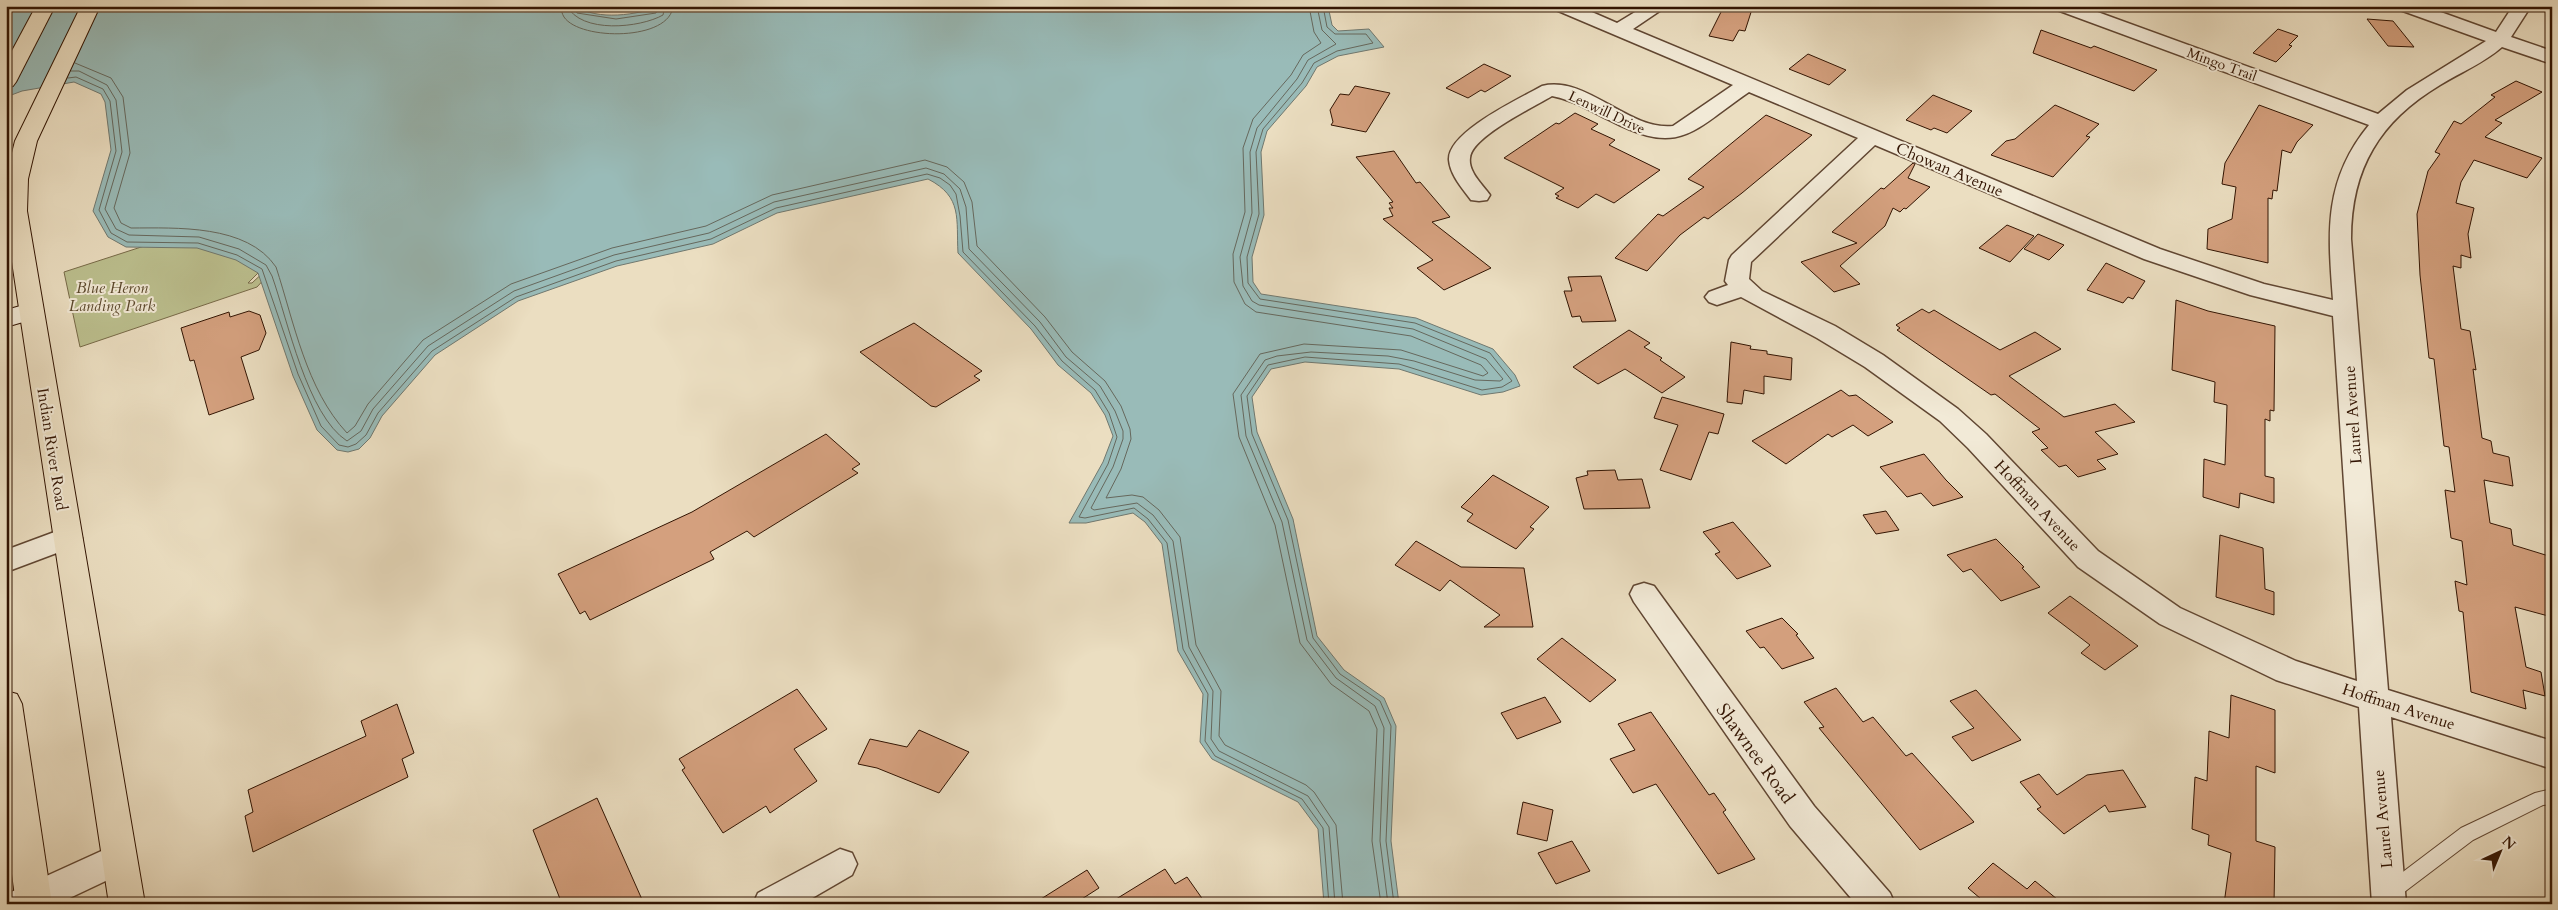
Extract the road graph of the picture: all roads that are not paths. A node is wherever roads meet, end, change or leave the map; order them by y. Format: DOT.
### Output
graph roads {
  1 [pos="46,6"];
  2 [pos="91,6"];
  3 [pos="1562,6"];
  4 [pos="1658,6"];
  5 [pos="2063,6"];
  6 [pos="2406,6"];
  7 [pos="2522,6"];
  8 [pos="1620,29"];
  9 [pos="2499,40"];
  10 [pos="2552,58"];
  11 [pos="6,82"];
  12 [pos="1748,84"];
  13 [pos="2380,122"];
  14 [pos="1872,136"];
  15 [pos="1479,195"];
  16 [pos="1744,288"];
  17 [pos="1717,297"];
  18 [pos="32,311"];
  19 [pos="2345,311"];
  20 [pos="6,319"];
  21 [pos="68,538"];
  22 [pos="6,561"];
  23 [pos="1644,594"];
  24 [pos="2373,698"];
  25 [pos="7,722"];
  26 [pos="2552,755"];
  27 [pos="2552,796"];
  28 [pos="118,858"];
  29 [pos="840,864"];
  30 [pos="2389,899"];
  31 [pos="30,902"];
  32 [pos="127,904"];
  33 [pos="770,904"];
  34 [pos="1878,904"];
  1 -- 11 [label="main road"];
  2 -- 18 [label="main road, Indian River Road"];
  3 -- 8 [label="street, Chowan Avenue"];
  4 -- 8 [label="street"];
  5 -- 13 [label="street, Mingo Trail"];
  6 -- 9 [label="street"];
  7 -- 9 [label="street, Laurel Avenue"];
  8 -- 12 [label="street, Chowan Avenue"];
  9 -- 10 [label="street"];
  9 -- 13 [label="street, Laurel Avenue"];
  12 -- 14 [label="street, Chowan Avenue"];
  12 -- 15 [label="street, Lenwill Drive"];
  13 -- 19 [label="street, Laurel Avenue"];
  14 -- 16 [label="street"];
  14 -- 19 [label="street, Chowan Avenue"];
  16 -- 17 [label="street"];
  16 -- 24 [label="street, Hoffman Avenue"];
  18 -- 20 [label="street"];
  18 -- 21 [label="main road, Indian River Road"];
  19 -- 24 [label="street, Laurel Avenue"];
  21 -- 22 [label="street"];
  21 -- 28 [label="main road, Indian River Road"];
  23 -- 34 [label="street, Shawnee Road"];
  24 -- 26 [label="street, Hoffman Avenue"];
  24 -- 30 [label="street, Laurel Avenue"];
  25 -- 31 [label="main road"];
  27 -- 30 [label="lane"];
  28 -- 31 [label="street"];
  28 -- 32 [label="main road, Indian River Road"];
  29 -- 33 [label="street"];
}
